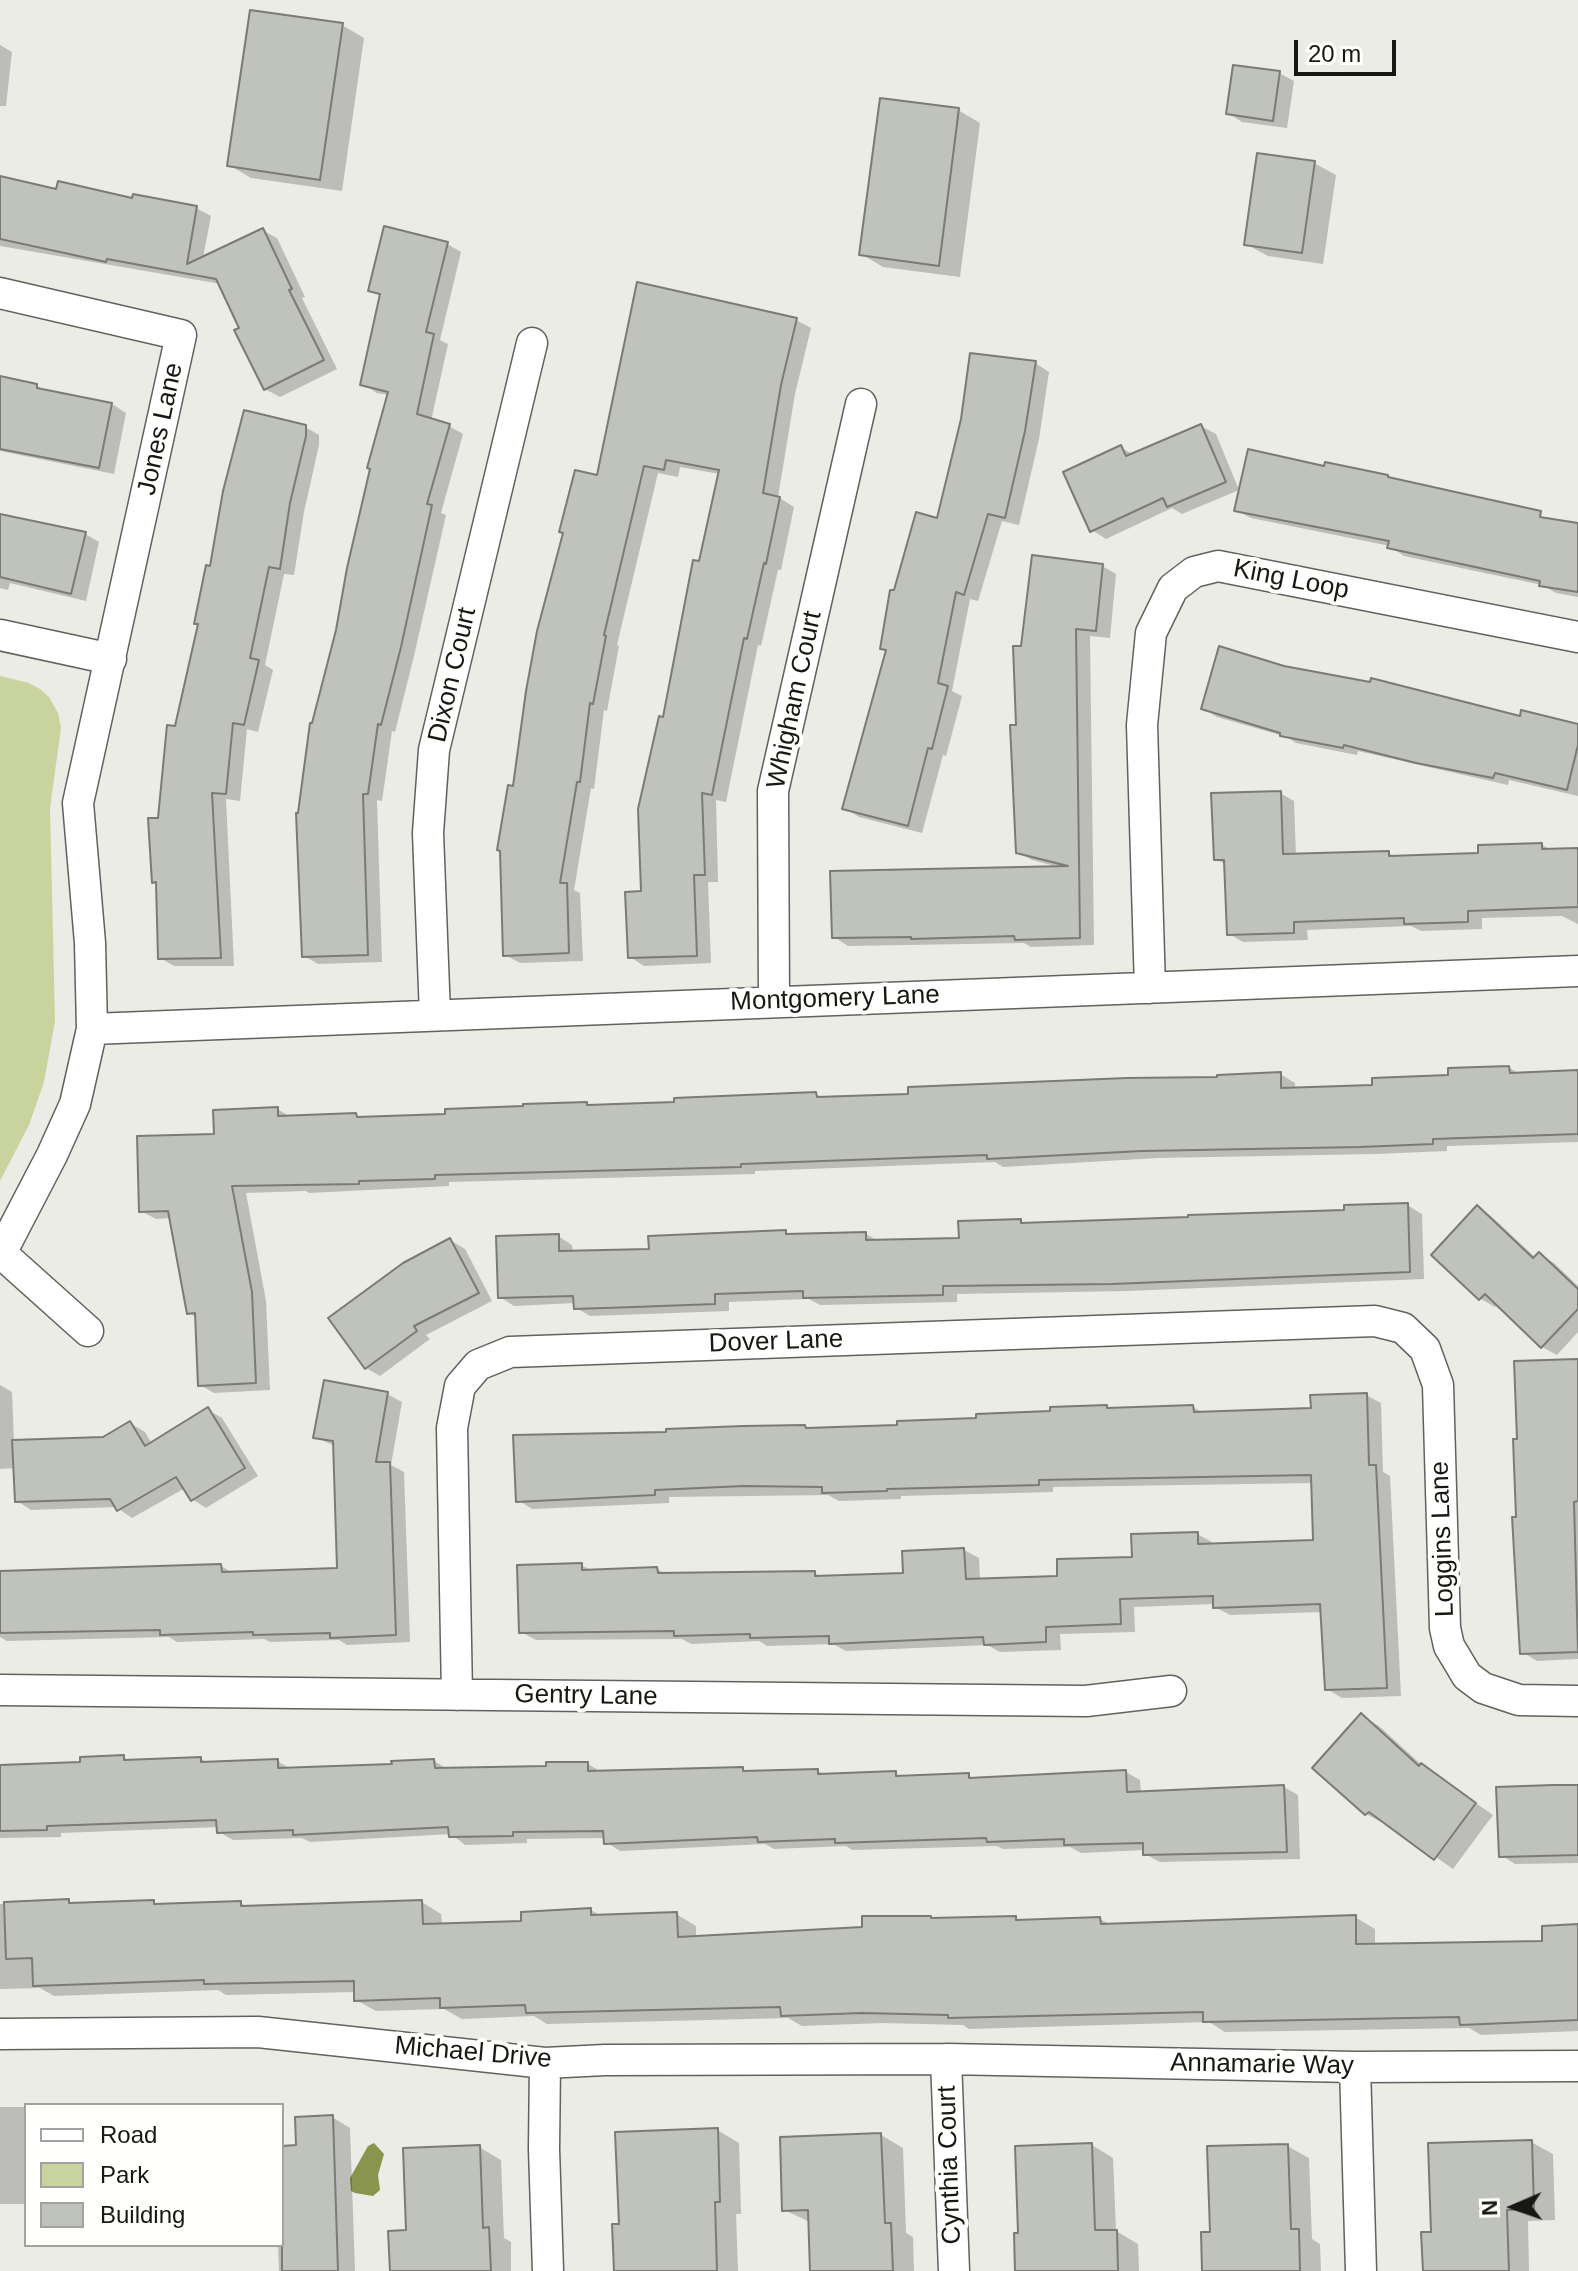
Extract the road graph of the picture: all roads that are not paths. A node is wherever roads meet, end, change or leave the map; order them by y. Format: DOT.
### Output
graph roads {
  1 [pos="0,293"];
  2 [pos="532,343"];
  3 [pos="861,404"];
  4 [pos="0,635"];
  5 [pos="1578,637"];
  6 [pos="111,659"];
  7 [pos="1578,971"];
  8 [pos="1150,988"];
  9 [pos="774,1001"];
  10 [pos="435,1015"];
  11 [pos="92,1029"];
  12 [pos="1,1254"];
  13 [pos="88,1331"];
  14 [pos="1411,1335"];
  15 [pos="0,1690"];
  16 [pos="1171,1691"];
  17 [pos="457,1695"];
  18 [pos="1578,1701"];
  19 [pos="0,2034"];
  20 [pos="946,2059"];
  21 [pos="545,2063"];
  22 [pos="1578,2066"];
  23 [pos="1355,2067"];
  24 [pos="548,2271"];
  25 [pos="954,2271"];
  26 [pos="1361,2271"];
  1 -- 6 [label="street, Jones Lane"];
  2 -- 10 [label="street, Dixon Court"];
  3 -- 9 [label="street, Whigham Court"];
  4 -- 6 [label="street"];
  5 -- 8 [label="street, King Loop"];
  6 -- 11 [label="street"];
  7 -- 8 [label="street, Montgomery Lane"];
  8 -- 9 [label="street, Montgomery Lane"];
  9 -- 10 [label="street, Montgomery Lane"];
  10 -- 11 [label="street, Montgomery Lane"];
  11 -- 12 [label="street"];
  12 -- 13 [label="street"];
  14 -- 17 [label="street, Dover Lane"];
  14 -- 18 [label="street, Loggins Lane"];
  15 -- 17 [label="street, Gentry Lane"];
  16 -- 17 [label="street, Gentry Lane"];
  19 -- 21 [label="street, Michael Drive"];
  20 -- 21 [label="street, Michael Drive"];
  20 -- 23 [label="street, Annamarie Way"];
  20 -- 25 [label="street, Cynthia Court"];
  21 -- 24 [label="street"];
  22 -- 23 [label="street, Annamarie Way"];
  23 -- 26 [label="street"];
}
